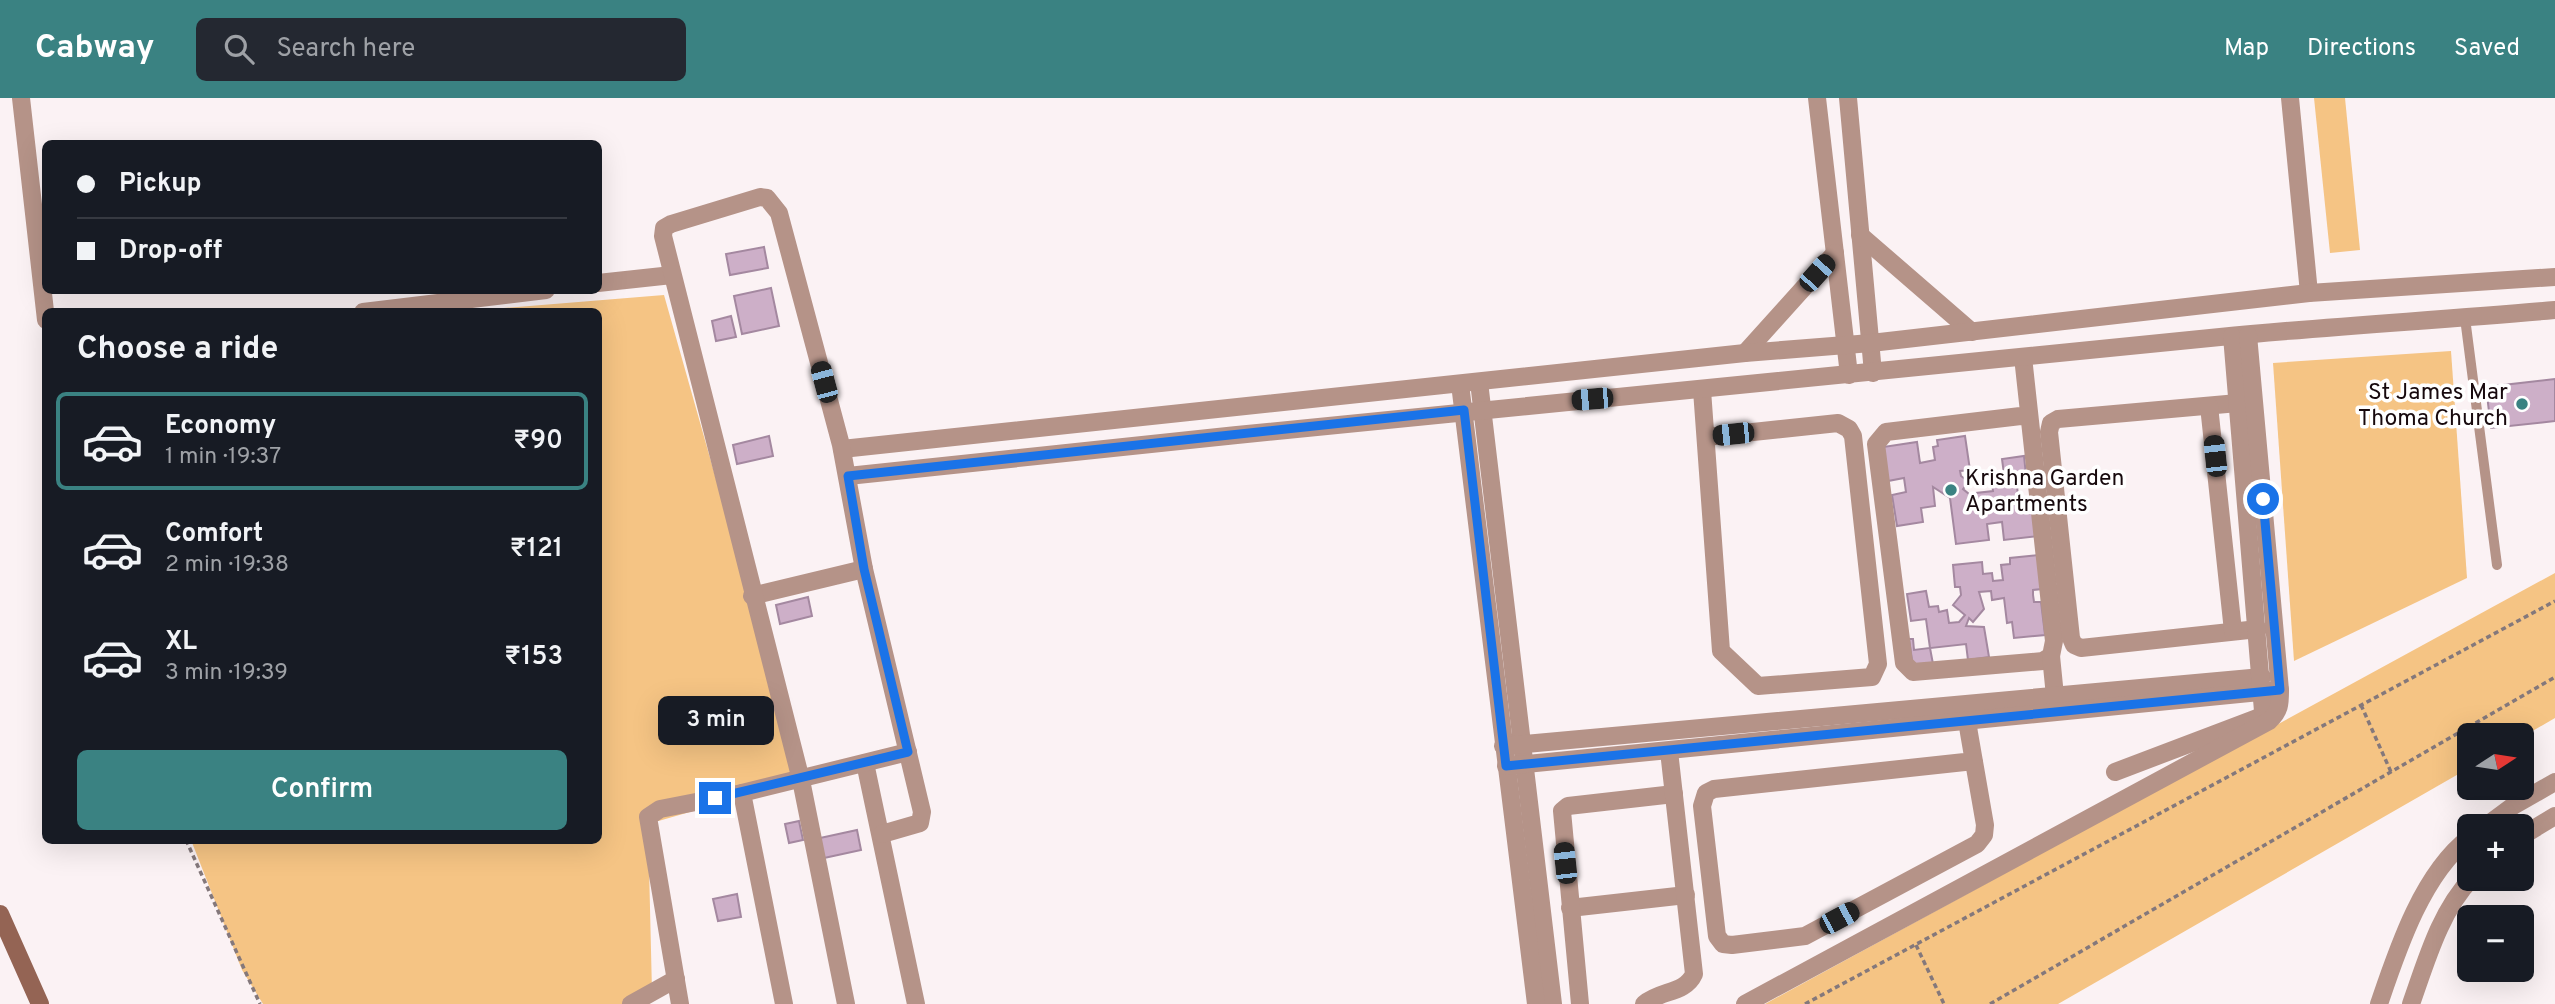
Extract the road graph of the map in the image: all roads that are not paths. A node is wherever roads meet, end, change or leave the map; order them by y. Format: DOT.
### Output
graph roads {
  1 [pos="20,98"];
  2 [pos="1817,98"];
  3 [pos="1848,98"];
  4 [pos="2290,98"];
  5 [pos="1860,235"];
  6 [pos="1835,253"];
  7 [pos="673,275"];
  8 [pos="2555,277"];
  9 [pos="602,283"];
  10 [pos="42,286"];
  11 [pos="2309,293"];
  12 [pos="513,294"];
  13 [pos="396,308"];
  14 [pos="2555,310"];
  15 [pos="2465,318"];
  16 [pos="1972,332"];
  17 [pos="2240,335"];
  18 [pos="1871,343"];
  19 [pos="1846,346"];
  20 [pos="1745,353"];
  21 [pos="2023,358"];
  22 [pos="1873,373"];
  23 [pos="1849,375"];
  24 [pos="1479,382"];
  25 [pos="1460,384"];
  26 [pos="1702,390"];
  27 [pos="2238,403"];
  28 [pos="2210,406"];
  29 [pos="1482,408"];
  30 [pos="1464,410"];
  31 [pos="2029,415"];
  32 [pos="1706,437"];
  33 [pos="842,449"];
  34 [pos="848,476"];
  35 [pos="2497,565"];
  36 [pos="864,569"];
  37 [pos="752,596"];
  38 [pos="2258,629"];
  39 [pos="2233,631"];
  40 [pos="2051,656"];
  41 [pos="2268,686"];
  42 [pos="2055,696"];
  43 [pos="1967,720"];
  44 [pos="1512,746"];
  45 [pos="1669,751"];
  46 [pos="908,752"];
  47 [pos="1974,761"];
  48 [pos="865,762"];
  49 [pos="1514,765"];
  50 [pos="2115,772"];
  51 [pos="801,780"];
  52 [pos="2555,782"];
  53 [pos="743,793"];
  54 [pos="1674,794"];
  55 [pos="2502,814"];
  56 [pos="2555,816"];
  57 [pos="2534,829"];
  58 [pos="882,834"];
  59 [pos="2457,852"];
  60 [pos="2460,891"];
  61 [pos="1686,895"];
  62 [pos="1570,908"];
  63 [pos="0,914"];
  64 [pos="676,979"];
  65 [pos="40,1004"];
  66 [pos="631,1004"];
  67 [pos="680,1004"];
  68 [pos="784,1004"];
  69 [pos="846,1004"];
  70 [pos="916,1004"];
  71 [pos="1536,1004"];
  72 [pos="1553,1004"];
  73 [pos="1580,1004"];
  74 [pos="1644,1004"];
  75 [pos="1745,1004"];
  76 [pos="2379,1004"];
  77 [pos="2411,1004"];
  1 -- 10 [label="street"];
  2 -- 6 [label="street"];
  3 -- 5 [label="street"];
  4 -- 11 [label="street"];
  5 -- 16 [label="street"];
  5 -- 18 [label="street"];
  6 -- 19 [label="street"];
  6 -- 20 [label="street"];
  7 -- 9 [label="street"];
  7 -- 33 [label="street"];
  7 -- 37 [label="street"];
  8 -- 11 [label="street"];
  11 -- 16 [label="street"];
  12 -- 13 [label="street"];
  14 -- 15 [label="street"];
  15 -- 17 [label="street"];
  15 -- 35 [label="lane"];
  16 -- 18 [label="street"];
  17 -- 21 [label="street"];
  17 -- 27 [label="street"];
  17 -- 41 [label="street"];
  18 -- 19 [label="street"];
  18 -- 22 [label="street"];
  19 -- 20 [label="street"];
  19 -- 23 [label="street"];
  20 -- 24 [label="street"];
  21 -- 22 [label="street"];
  21 -- 31 [label="street"];
  22 -- 23 [label="street"];
  23 -- 26 [label="street"];
  24 -- 25 [label="street"];
  24 -- 29 [label="street"];
  25 -- 30 [label="street"];
  25 -- 33 [label="street"];
  26 -- 29 [label="street"];
  26 -- 32 [label="street"];
  27 -- 28 [label="street"];
  27 -- 38 [label="street"];
  28 -- 39 [label="street"];
  28 -- 39 [label="street"];
  29 -- 30 [label="street"];
  29 -- 44 [label="street"];
  30 -- 34 [label="street"];
  30 -- 44 [label="street"];
  31 -- 40 [label="street"];
  31 -- 40 [label="street"];
  32 -- 32 [label="street"];
  33 -- 34 [label="street"];
  34 -- 36 [label="street"];
  36 -- 37 [label="street"];
  36 -- 46 [label="street"];
  37 -- 51 [label="street"];
  38 -- 39 [label="street"];
  38 -- 41 [label="street"];
  40 -- 42 [label="street"];
  41 -- 42 [label="street"];
  41 -- 43 [label="street"];
  41 -- 50 [label="street"];
  41 -- 75 [label="street"];
  42 -- 44 [label="street"];
  43 -- 45 [label="street"];
  43 -- 47 [label="street"];
  44 -- 49 [label="street"];
  45 -- 49 [label="street"];
  45 -- 54 [label="street"];
  46 -- 48 [label="street"];
  46 -- 58 [label="street"];
  47 -- 47 [label="street"];
  48 -- 51 [label="street"];
  48 -- 58 [label="street"];
  49 -- 71 [label="street"];
  49 -- 72 [label="street"];
  51 -- 53 [label="street"];
  51 -- 69 [label="street"];
  52 -- 55 [label="street"];
  53 -- 64 [label="street"];
  53 -- 68 [label="street"];
  54 -- 61 [label="street"];
  54 -- 62 [label="street"];
  56 -- 57 [label="street"];
  58 -- 70 [label="street"];
  59 -- 76 [label="street"];
  60 -- 77 [label="street"];
  61 -- 62 [label="street"];
  61 -- 74 [label="street"];
  62 -- 73 [label="street"];
  63 -- 65 [label="main road"];
  64 -- 66 [label="street"];
  64 -- 67 [label="street"];
}
